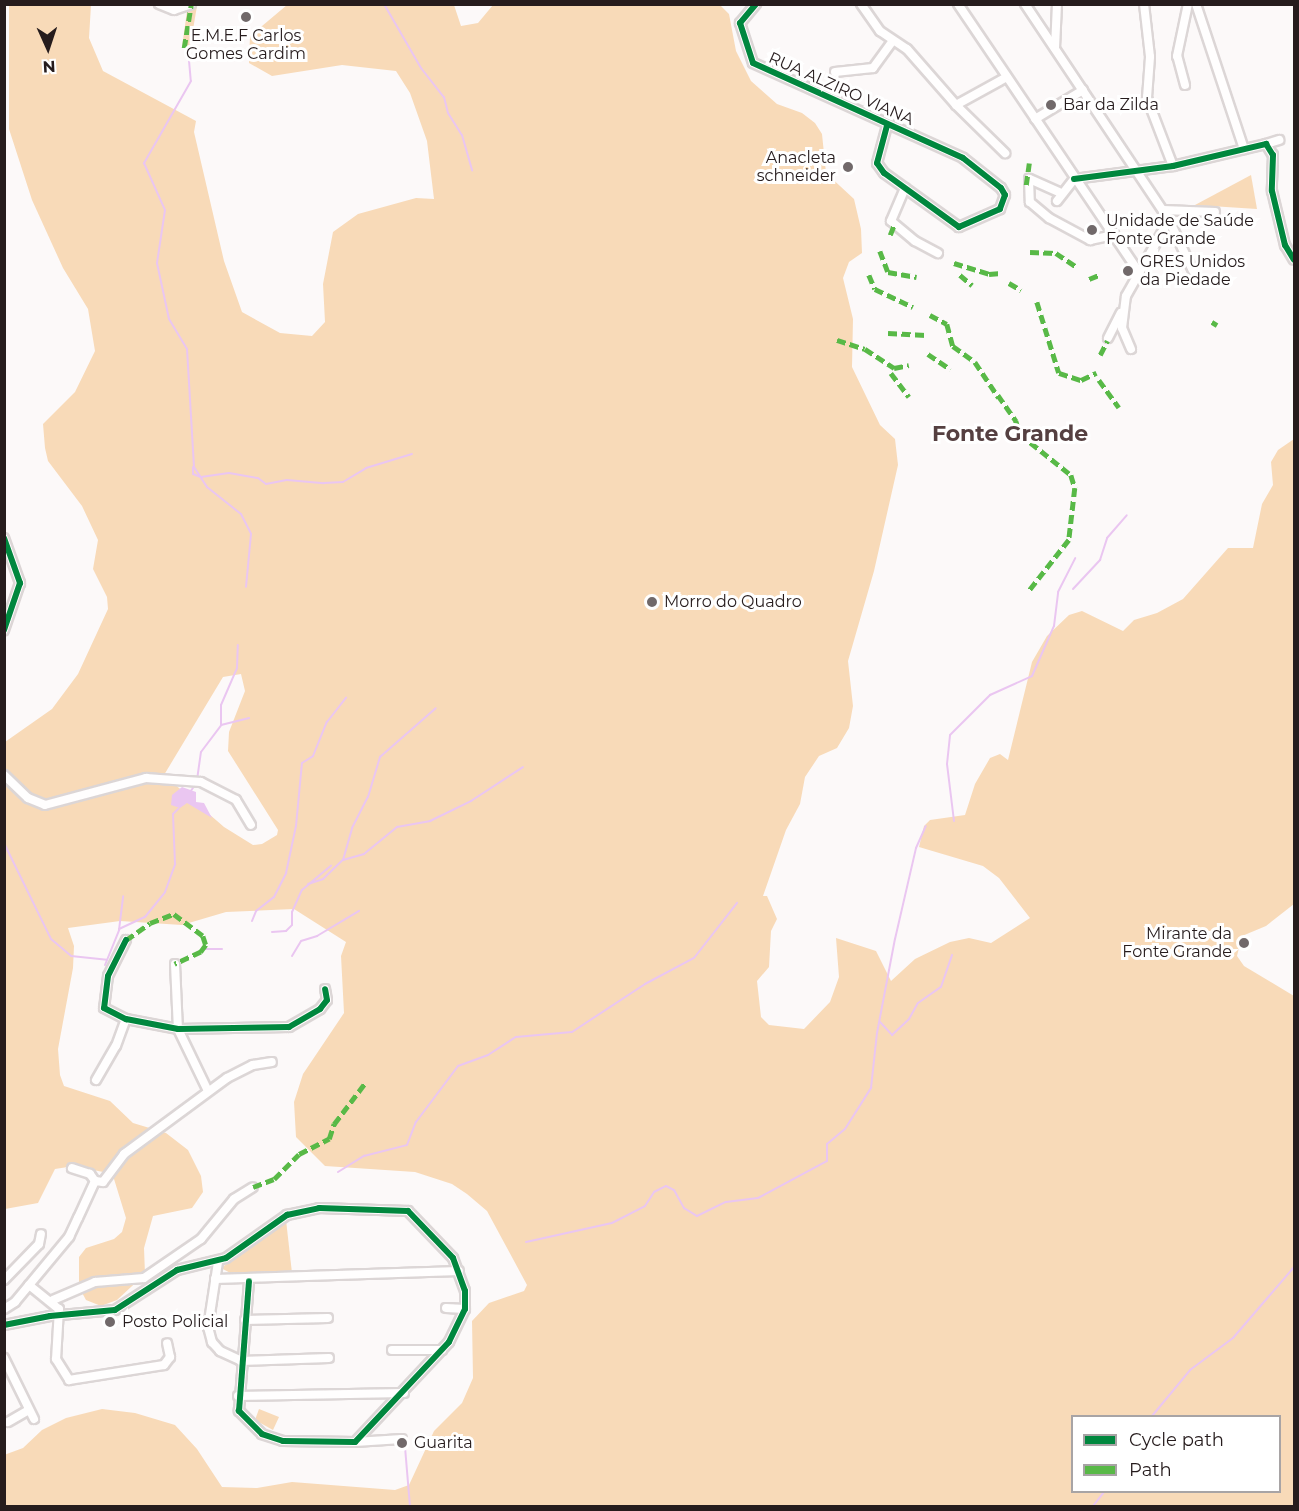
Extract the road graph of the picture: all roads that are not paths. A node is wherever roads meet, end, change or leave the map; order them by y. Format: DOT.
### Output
graph roads {
  1 [pos="159,4"];
  2 [pos="192,4"];
  3 [pos="756,4"];
  4 [pos="861,4"];
  5 [pos="958,4"];
  6 [pos="1025,4"];
  7 [pos="1057,4"];
  8 [pos="1144,4"];
  9 [pos="1188,4"];
  10 [pos="1196,4"];
  11 [pos="1056,16"];
  12 [pos="1037,22"];
  13 [pos="893,40"];
  14 [pos="1055,49"];
  15 [pos="835,72"];
  16 [pos="1006,77"];
  17 [pos="1185,85"];
  18 [pos="1083,90"];
  19 [pos="956,105"];
  20 [pos="1035,119"];
  21 [pos="887,125"];
  22 [pos="1279,140"];
  23 [pos="1269,146"];
  24 [pos="1244,149"];
  25 [pos="1005,153"];
  26 [pos="1173,166"];
  27 [pos="1135,172"];
  28 [pos="1074,179"];
  29 [pos="905,188"];
  30 [pos="1163,210"];
  31 [pos="1215,212"];
  32 [pos="1169,220"];
  33 [pos="1114,235"];
  34 [pos="938,253"];
  35 [pos="1294,260"];
  36 [pos="1193,271"];
  37 [pos="1139,272"];
  38 [pos="1118,312"];
  39 [pos="1108,338"];
  40 [pos="1131,348"];
  41 [pos="4,538"];
  42 [pos="4,630"];
  43 [pos="4,775"];
  44 [pos="251,825"];
  45 [pos="126,940"];
  46 [pos="175,964"];
  47 [pos="326,989"];
  48 [pos="126,1019"];
  49 [pos="178,1029"];
  50 [pos="272,1062"];
  51 [pos="96,1080"];
  52 [pos="208,1091"];
  53 [pos="72,1168"];
  54 [pos="95,1181"];
  55 [pos="253,1187"];
  56 [pos="41,1234"];
  57 [pos="218,1262"];
  58 [pos="459,1271"];
  59 [pos="215,1280"];
  60 [pos="4,1281"];
  61 [pos="249,1281"];
  62 [pos="29,1285"];
  63 [pos="53,1300"];
  64 [pos="446,1308"];
  65 [pos="4,1309"];
  66 [pos="465,1309"];
  67 [pos="61,1314"];
  68 [pos="328,1318"];
  69 [pos="245,1320"];
  70 [pos="4,1325"];
  71 [pos="167,1343"];
  72 [pos="392,1350"];
  73 [pos="442,1350"];
  74 [pos="4,1358"];
  75 [pos="329,1358"];
  76 [pos="241,1362"];
  77 [pos="404,1393"];
  78 [pos="238,1400"];
  79 [pos="28,1410"];
  80 [pos="34,1419"];
  81 [pos="8,1422"];
  82 [pos="402,1439"];
  83 [pos="355,1442"];
  1 -- 2 [label="street"];
  3 -- 21 [label="street, RUA ALZIRO VIANA"];
  4 -- 13 [label="street"];
  5 -- 16 [label="street"];
  6 -- 12 [label="street"];
  7 -- 11 [label="street"];
  8 -- 26 [label="street"];
  9 -- 17 [label="street"];
  10 -- 24 [label="street"];
  11 -- 12 [label="street"];
  11 -- 14 [label="street"];
  12 -- 14 [label="street"];
  13 -- 15 [label="street"];
  13 -- 19 [label="street"];
  14 -- 18 [label="street"];
  16 -- 19 [label="street"];
  16 -- 20 [label="street"];
  18 -- 20 [label="street"];
  18 -- 27 [label="street"];
  19 -- 25 [label="street"];
  20 -- 28 [label="street"];
  21 -- 29 [label="street"];
  21 -- 29 [label="street, RUA ALZIRO VIANA"];
  22 -- 23 [label="street"];
  23 -- 24 [label="street"];
  23 -- 35 [label="street"];
  24 -- 26 [label="street"];
  26 -- 27 [label="street"];
  27 -- 28 [label="street"];
  27 -- 30 [label="street"];
  28 -- 33 [label="street"];
  28 -- 33 [label="street"];
  29 -- 34 [label="street"];
  30 -- 31 [label="street"];
  30 -- 32 [label="street"];
  32 -- 36 [label="street"];
  32 -- 37 [label="street"];
  33 -- 37 [label="street"];
  37 -- 38 [label="street"];
  38 -- 39 [label="street"];
  38 -- 40 [label="street"];
  41 -- 42 [label="street"];
  43 -- 44 [label="street"];
  45 -- 48 [label="street"];
  46 -- 49 [label="street"];
  47 -- 49 [label="street"];
  48 -- 49 [label="street"];
  48 -- 51 [label="street"];
  49 -- 52 [label="street"];
  50 -- 52 [label="street"];
  52 -- 54 [label="street"];
  53 -- 54 [label="street"];
  54 -- 62 [label="street"];
  55 -- 63 [label="street"];
  56 -- 60 [label="street"];
  57 -- 58 [label="street"];
  57 -- 59 [label="street"];
  57 -- 67 [label="street"];
  58 -- 61 [label="street"];
  58 -- 66 [label="street"];
  59 -- 61 [label="street"];
  59 -- 76 [label="street"];
  61 -- 69 [label="street"];
  62 -- 63 [label="street"];
  62 -- 65 [label="street"];
  63 -- 67 [label="street"];
  64 -- 66 [label="street"];
  66 -- 73 [label="street"];
  67 -- 70 [label="street"];
  67 -- 71 [label="street"];
  68 -- 69 [label="street"];
  69 -- 76 [label="street"];
  72 -- 73 [label="street"];
  73 -- 77 [label="street"];
  74 -- 79 [label="street"];
  75 -- 76 [label="street"];
  76 -- 78 [label="street"];
  77 -- 78 [label="street"];
  77 -- 83 [label="street"];
  78 -- 83 [label="street"];
  79 -- 80 [label="street"];
  79 -- 81 [label="street"];
  82 -- 83 [label="street"];
}
